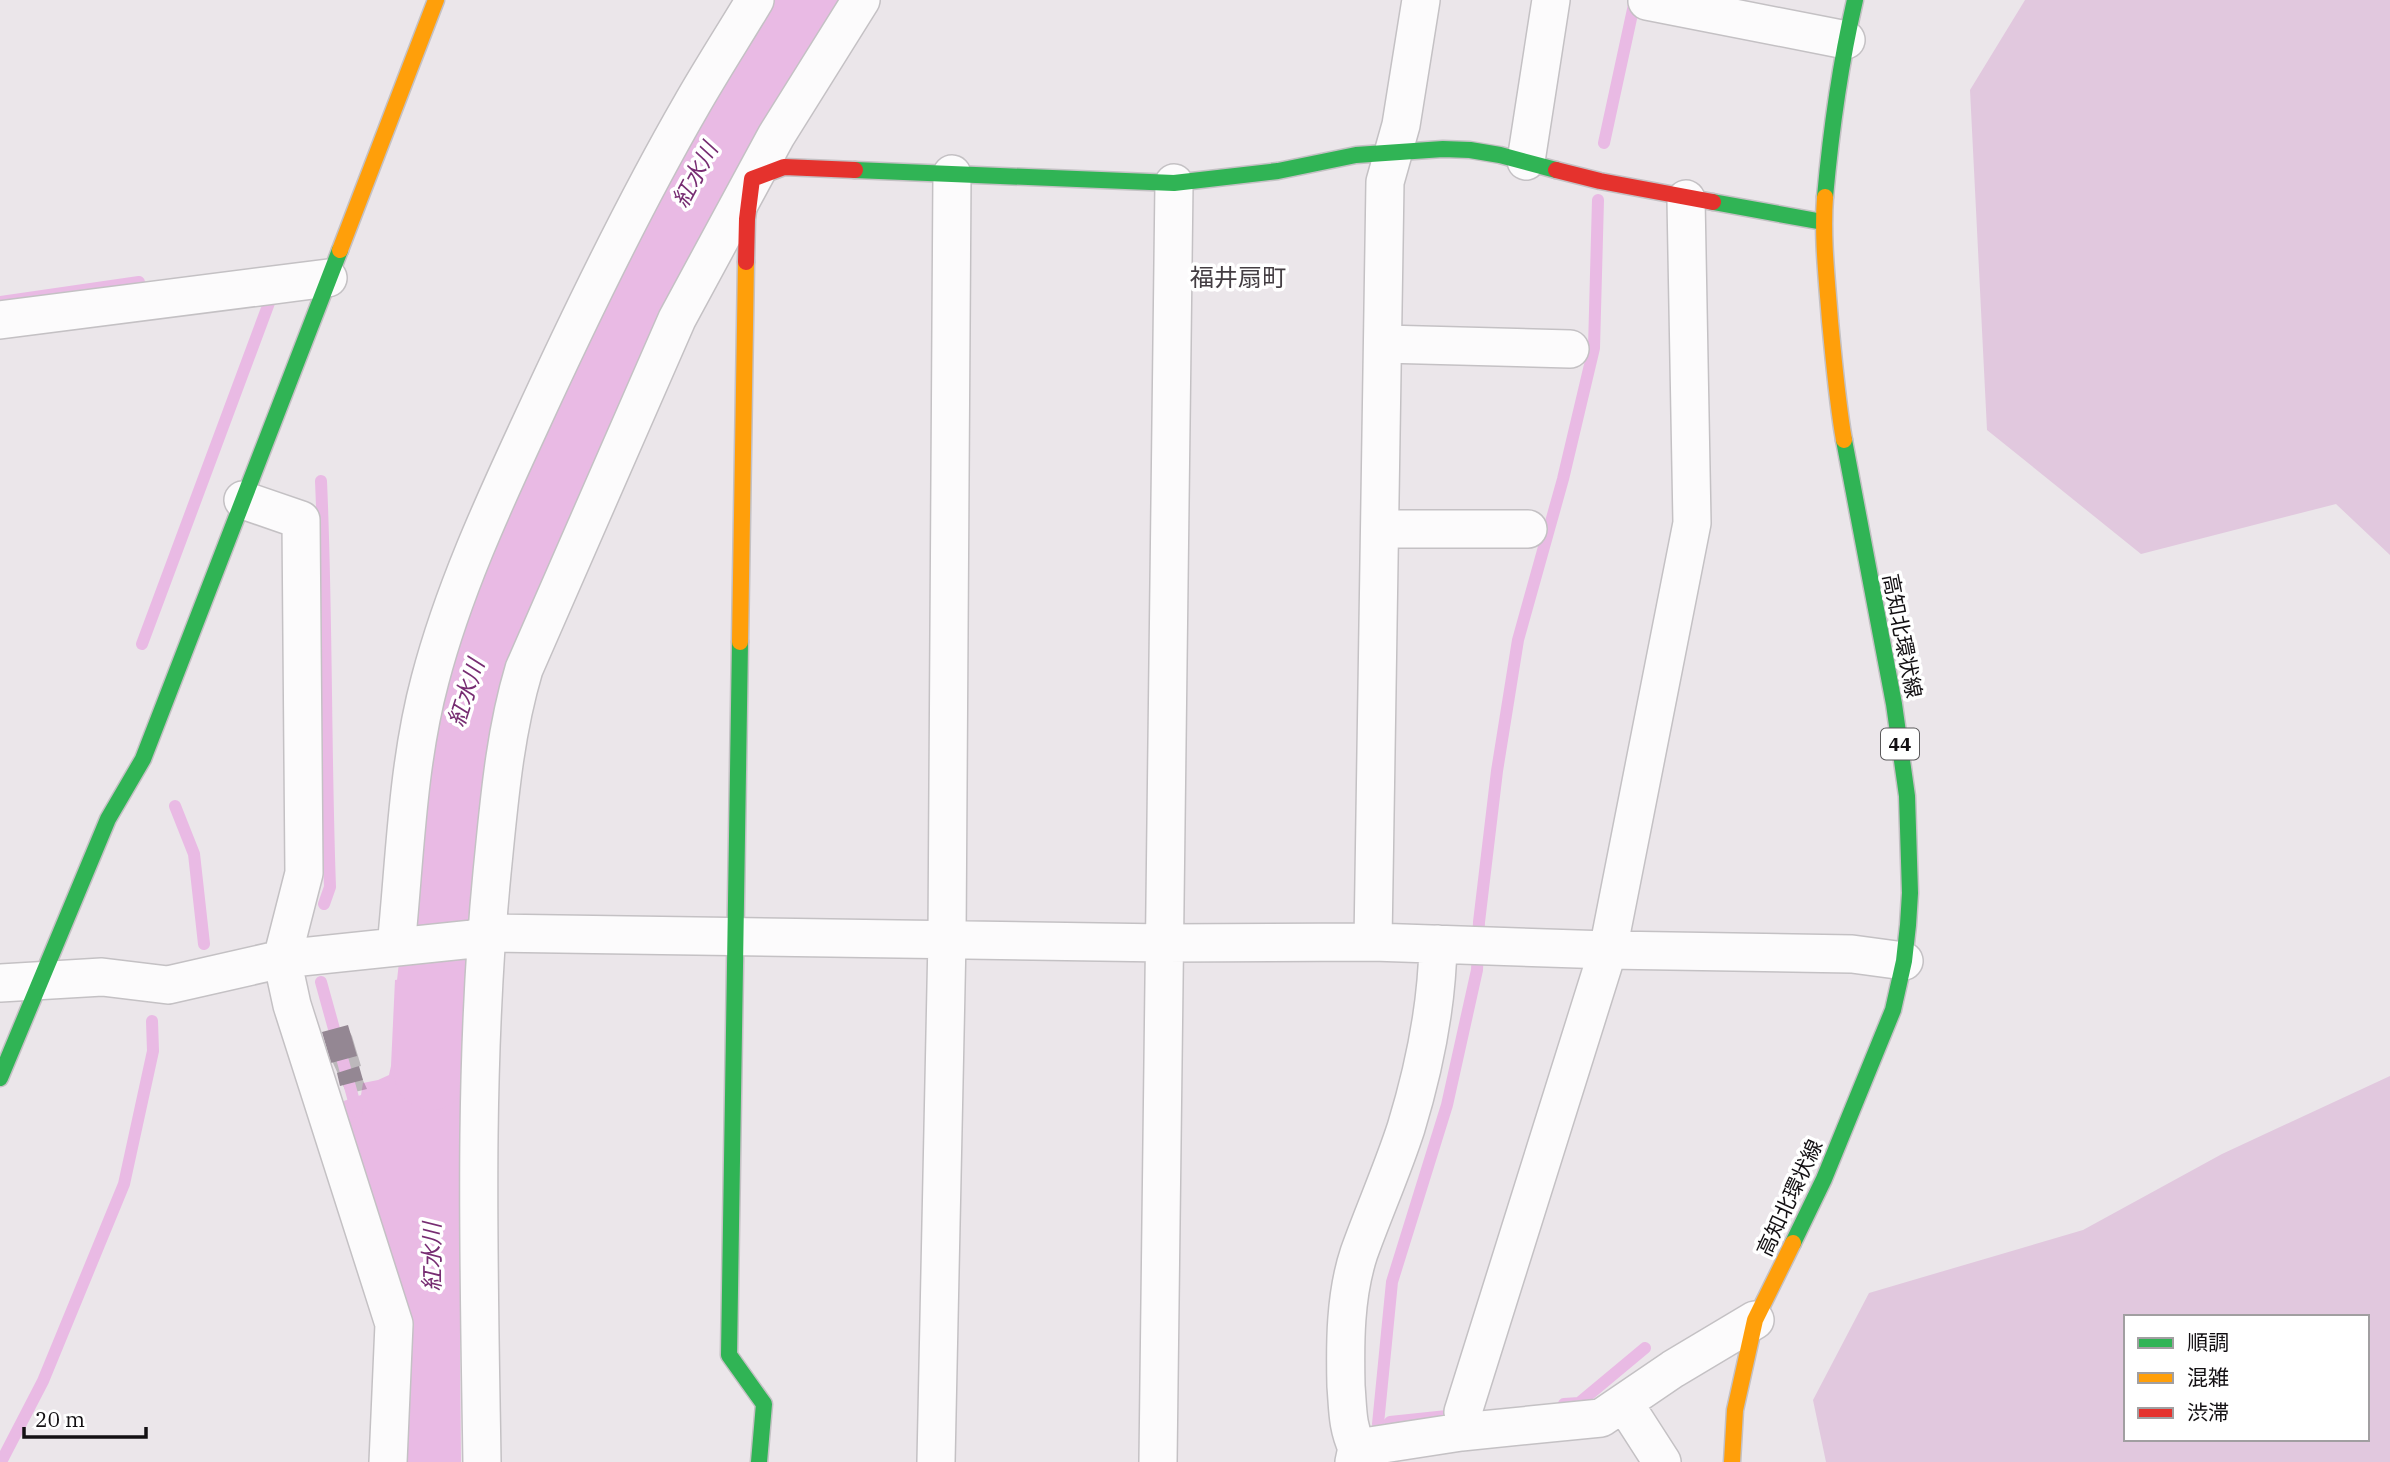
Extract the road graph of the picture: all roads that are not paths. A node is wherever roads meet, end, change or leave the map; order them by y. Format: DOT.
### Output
graph roads {
  1 [pos="755,0"];
  2 [pos="860,0"];
  3 [pos="1421,0"];
  4 [pos="1551,0"];
  5 [pos="1855,0"];
  6 [pos="1647,1"];
  7 [pos="427,3"];
  8 [pos="1846,40"];
  9 [pos="1392,151"];
  10 [pos="1526,161"];
  11 [pos="952,174"];
  12 [pos="752,179"];
  13 [pos="1174,183"];
  14 [pos="1686,199"];
  15 [pos="1823,222"];
  16 [pos="328,278"];
  17 [pos="0,320"];
  18 [pos="1384,344"];
  19 [pos="1570,349"];
  20 [pos="243,500"];
  21 [pos="1381,528"];
  22 [pos="1528,529"];
  23 [pos="479,936"];
  24 [pos="735,937"];
  25 [pos="947,939"];
  26 [pos="1373,942"];
  27 [pos="1166,943"];
  28 [pos="1462,945"];
  29 [pos="400,947"];
  30 [pos="1608,950"];
  31 [pos="282,959"];
  32 [pos="1904,961"];
  33 [pos="38,981"];
  34 [pos="0,983"];
  35 [pos="0,1078"];
  36 [pos="1755,1320"];
  37 [pos="1624,1403"];
  38 [pos="1463,1412"];
  39 [pos="1355,1455"];
  40 [pos="388,1462"];
  41 [pos="482,1462"];
  42 [pos="759,1462"];
  43 [pos="936,1462"];
  44 [pos="1158,1462"];
  45 [pos="1662,1462"];
  46 [pos="1732,1462"];
  1 -- 29 [label="street"];
  2 -- 12 [label="street"];
  3 -- 9 [label="street"];
  4 -- 10 [label="street"];
  5 -- 8 [label="street, 高知北環状線 / 44"];
  6 -- 8 [label="street"];
  7 -- 16 [label="street"];
  8 -- 15 [label="street, 高知北環状線 / 44"];
  9 -- 10 [label="street"];
  9 -- 13 [label="street"];
  9 -- 18 [label="street"];
  10 -- 14 [label="street"];
  11 -- 12 [label="street"];
  11 -- 13 [label="street"];
  11 -- 25 [label="street"];
  12 -- 23 [label="street"];
  12 -- 24 [label="street"];
  13 -- 27 [label="street"];
  14 -- 15 [label="street"];
  14 -- 30 [label="street"];
  15 -- 32 [label="street, 高知北環状線 / 44"];
  16 -- 17 [label="street"];
  16 -- 20 [label="street"];
  18 -- 19 [label="street"];
  18 -- 21 [label="street"];
  20 -- 31 [label="street"];
  20 -- 33 [label="street"];
  21 -- 22 [label="street"];
  21 -- 26 [label="street"];
  23 -- 24 [label="street"];
  23 -- 29 [label="street"];
  23 -- 41 [label="street"];
  24 -- 25 [label="street"];
  24 -- 42 [label="street"];
  25 -- 27 [label="street"];
  25 -- 43 [label="street"];
  26 -- 27 [label="street"];
  26 -- 28 [label="street"];
  27 -- 44 [label="street"];
  28 -- 30 [label="street"];
  28 -- 39 [label="street"];
  29 -- 31 [label="street"];
  30 -- 32 [label="street"];
  30 -- 38 [label="street"];
  31 -- 33 [label="street"];
  31 -- 40 [label="street"];
  32 -- 36 [label="street, 高知北環状線 / 44"];
  33 -- 34 [label="street"];
  33 -- 35 [label="street"];
  36 -- 37 [label="street"];
  36 -- 46 [label="street, 高知北環状線 / 44"];
  37 -- 39 [label="street"];
  37 -- 45 [label="street"];
}
